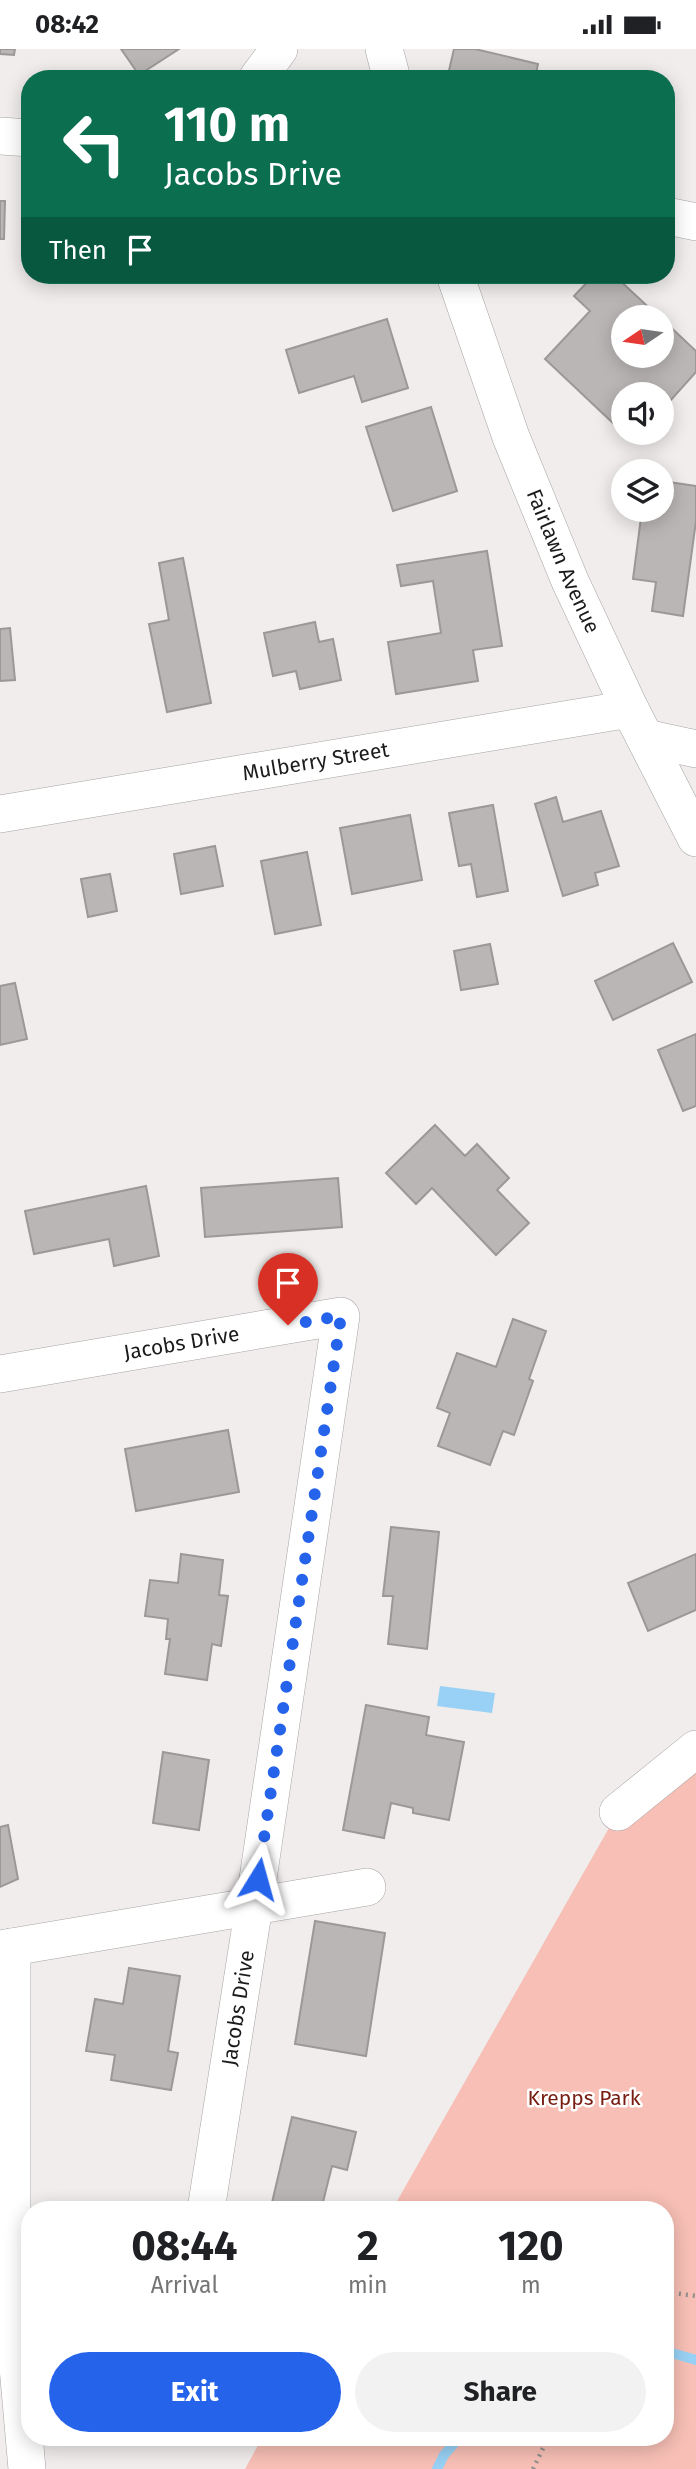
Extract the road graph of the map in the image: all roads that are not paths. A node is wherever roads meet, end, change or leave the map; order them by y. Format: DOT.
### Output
graph roads {
  1 [pos="279,49"];
  2 [pos="384,49"];
  3 [pos="264,70"];
  4 [pos="390,70"];
  5 [pos="0,136"];
  6 [pos="21,137"];
  7 [pos="675,218"];
  8 [pos="696,222"];
  9 [pos="458,284"];
  10 [pos="638,723"];
  11 [pos="696,748"];
  12 [pos="0,814"];
  13 [pos="696,838"];
  14 [pos="0,1374"];
  15 [pos="696,1749"];
  16 [pos="618,1811"];
  17 [pos="367,1888"];
  18 [pos="254,1906"];
  19 [pos="6,1948"];
  20 [pos="206,2201"];
  21 [pos="21,2401"];
  22 [pos="25,2446"];
  23 [pos="27,2469"];
  1 -- 3 [label="street"];
  2 -- 4 [label="street"];
  5 -- 6 [label="street"];
  7 -- 8 [label="street"];
  9 -- 10 [label="street, Fairlawn Avenue"];
  10 -- 11 [label="street, Mulberry Street"];
  10 -- 12 [label="street, Mulberry Street"];
  10 -- 13 [label="street, Fairlawn Avenue"];
  14 -- 18 [label="street, Jacobs Drive"];
  15 -- 16 [label="street"];
  17 -- 18 [label="street"];
  18 -- 19 [label="street"];
  18 -- 20 [label="street, Jacobs Drive"];
  19 -- 21 [label="street"];
  22 -- 23 [label="street"];
}
